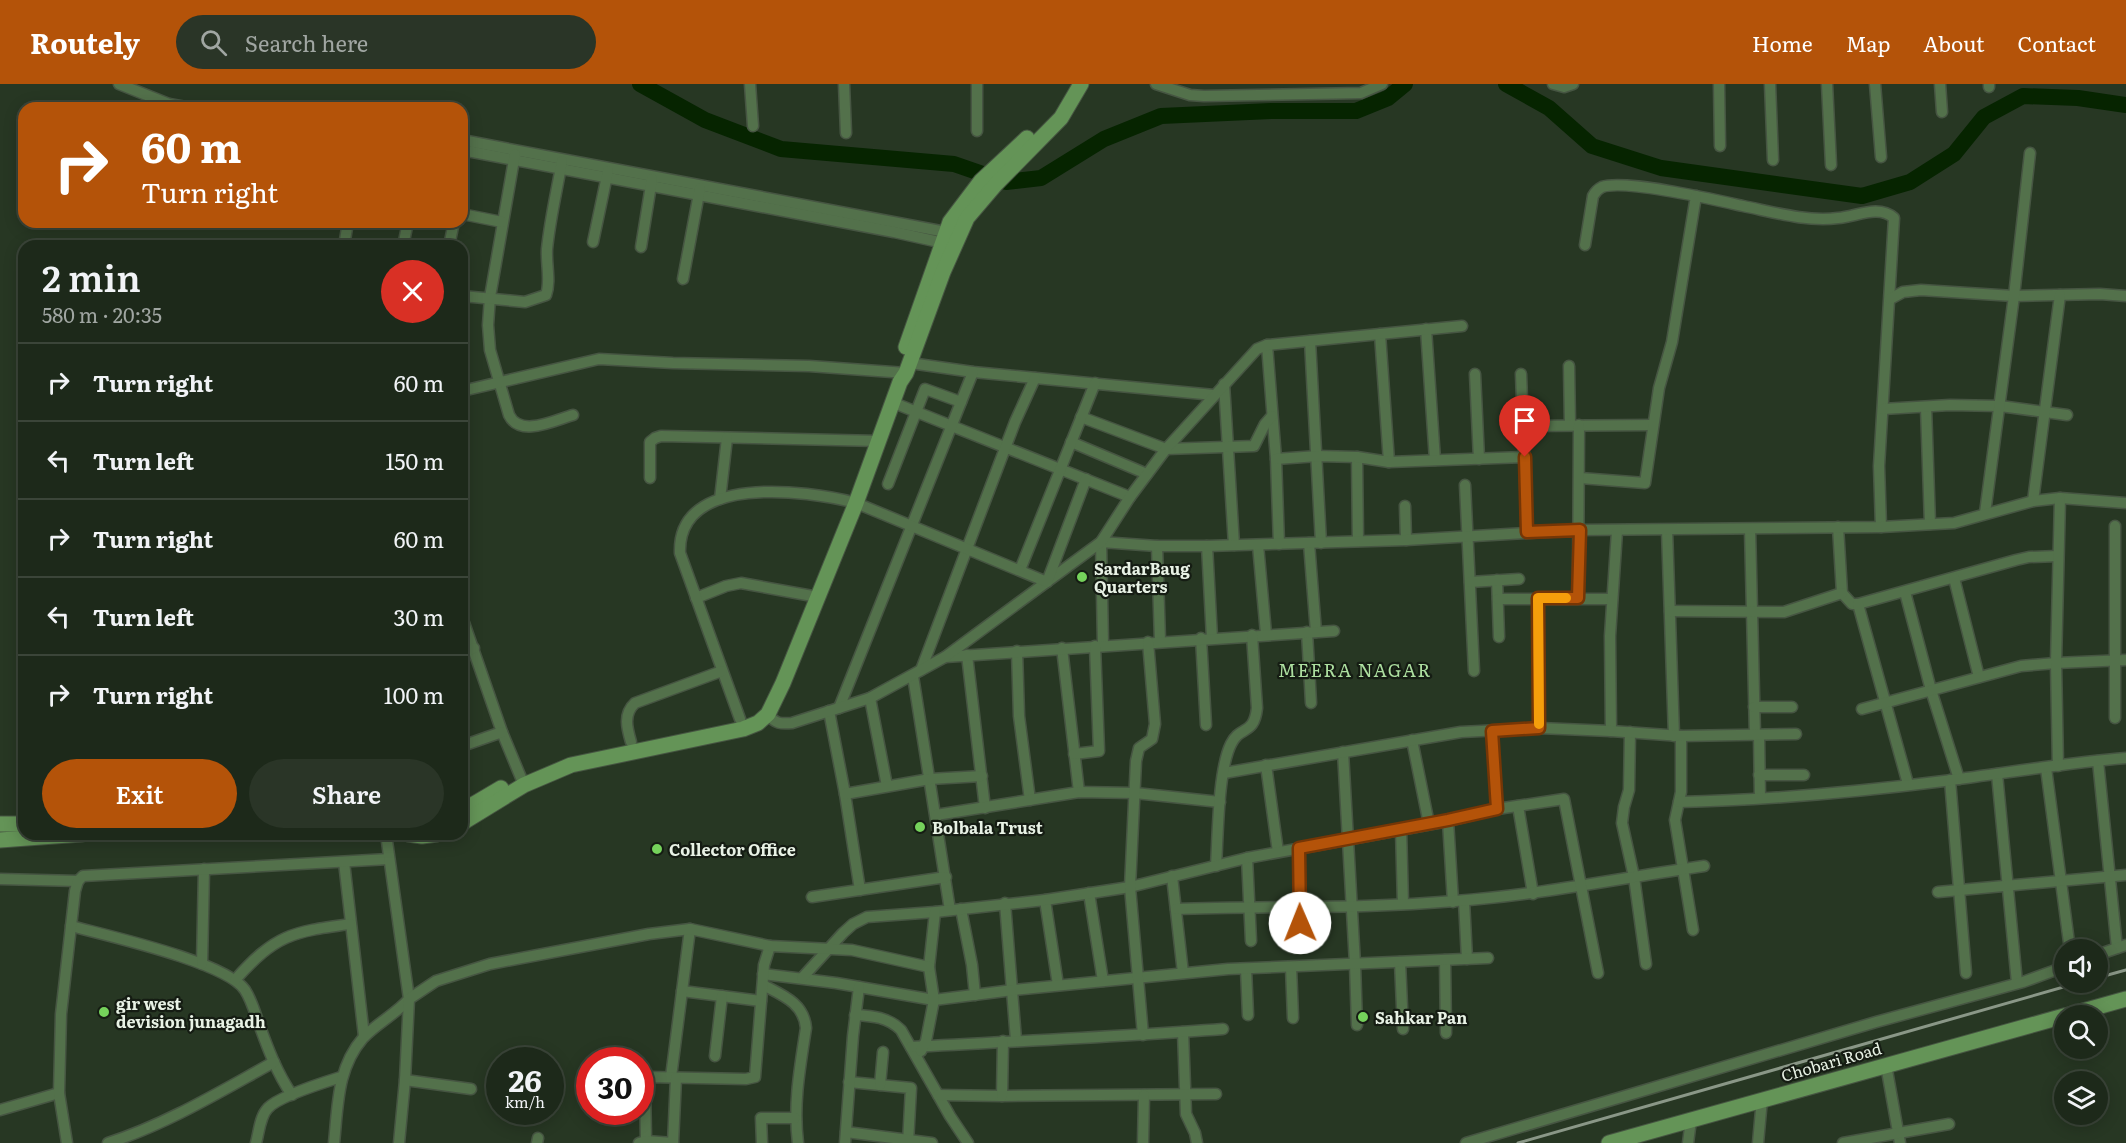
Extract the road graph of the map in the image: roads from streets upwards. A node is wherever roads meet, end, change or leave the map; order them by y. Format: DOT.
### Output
graph roads {
  1 [pos="119,84"];
  2 [pos="750,84"];
  3 [pos="844,84"];
  4 [pos="977,84"];
  5 [pos="1073,84"];
  6 [pos="1081,84"];
  7 [pos="1156,84"];
  8 [pos="1382,84"];
  9 [pos="1553,84"];
  10 [pos="1573,84"];
  11 [pos="1719,84"];
  12 [pos="1770,84"];
  13 [pos="1827,84"];
  14 [pos="1875,84"];
  15 [pos="1940,84"];
  16 [pos="164,102"];
  17 [pos="1942,112"];
  18 [pos="753,126"];
  19 [pos="1044,129"];
  20 [pos="976,131"];
  21 [pos="846,133"];
  22 [pos="468,142"];
  23 [pos="1720,146"];
  24 [pos="468,150"];
  25 [pos="2031,153"];
  26 [pos="515,154"];
  27 [pos="1881,157"];
  28 [pos="1773,160"];
  29 [pos="561,163"];
  30 [pos="1832,165"];
  31 [pos="608,172"];
  32 [pos="652,181"];
  33 [pos="700,190"];
  34 [pos="1696,196"];
  35 [pos="468,215"];
  36 [pos="502,222"];
  37 [pos="950,239"];
  38 [pos="593,242"];
  39 [pos="1586,246"];
  40 [pos="641,247"];
  41 [pos="683,279"];
  42 [pos="2060,295"];
  43 [pos="468,296"];
  44 [pos="2014,296"];
  45 [pos="2126,296"];
  46 [pos="490,297"];
  47 [pos="1890,299"];
  48 [pos="1462,326"];
  49 [pos="1426,329"];
  50 [pos="1380,334"];
  51 [pos="1310,341"];
  52 [pos="1267,345"];
  53 [pos="1569,366"];
  54 [pos="973,372"];
  55 [pos="904,373"];
  56 [pos="1475,374"];
  57 [pos="1521,374"];
  58 [pos="1035,378"];
  59 [pos="1095,383"];
  60 [pos="499,384"];
  61 [pos="1224,384"];
  62 [pos="468,390"];
  63 [pos="1214,395"];
  64 [pos="962,402"];
  65 [pos="894,403"];
  66 [pos="2000,406"];
  67 [pos="1926,407"];
  68 [pos="1883,409"];
  69 [pos="915,412"];
  70 [pos="2046,412"];
  71 [pos="573,415"];
  72 [pos="2067,415"];
  73 [pos="1272,416"];
  74 [pos="1082,417"];
  75 [pos="1575,425"];
  76 [pos="1653,425"];
  77 [pos="952,426"];
  78 [pos="1523,426"];
  79 [pos="727,438"];
  80 [pos="879,441"];
  81 [pos="1071,442"];
  82 [pos="1005,448"];
  83 [pos="1228,448"];
  84 [pos="1166,449"];
  85 [pos="1318,456"];
  86 [pos="1357,457"];
  87 [pos="1525,457"];
  88 [pos="1276,459"];
  89 [pos="1479,459"];
  90 [pos="1435,460"];
  91 [pos="1389,462"];
  92 [pos="1060,470"];
  93 [pos="1147,474"];
  94 [pos="650,478"];
  95 [pos="1580,478"];
  96 [pos="1086,479"];
  97 [pos="888,484"];
  98 [pos="1465,485"];
  99 [pos="1130,497"];
  100 [pos="2060,498"];
  101 [pos="720,499"];
  102 [pos="2033,501"];
  103 [pos="856,503"];
  104 [pos="2126,503"];
  105 [pos="1405,506"];
  106 [pos="1985,513"];
  107 [pos="1930,524"];
  108 [pos="2115,526"];
  109 [pos="911,527"];
  110 [pos="1881,527"];
  111 [pos="1838,528"];
  112 [pos="1750,529"];
  113 [pos="1580,530"];
  114 [pos="1667,530"];
  115 [pos="1617,531"];
  116 [pos="1527,532"];
  117 [pos="1467,535"];
  118 [pos="1406,540"];
  119 [pos="1101,542"];
  120 [pos="1358,542"];
  121 [pos="1308,543"];
  122 [pos="1321,543"];
  123 [pos="1279,544"];
  124 [pos="1234,545"];
  125 [pos="1258,545"];
  126 [pos="1157,546"];
  127 [pos="1207,546"];
  128 [pos="966,548"];
  129 [pos="2058,556"];
  130 [pos="1020,570"];
  131 [pos="1954,578"];
  132 [pos="1519,579"];
  133 [pos="1497,580"];
  134 [pos="1047,582"];
  135 [pos="1470,582"];
  136 [pos="1905,592"];
  137 [pos="1842,593"];
  138 [pos="818,597"];
  139 [pos="696,598"];
  140 [pos="1538,598"];
  141 [pos="1578,598"];
  142 [pos="1498,599"];
  143 [pos="1612,599"];
  144 [pos="1858,604"];
  145 [pos="1752,610"];
  146 [pos="1670,611"];
  147 [pos="1334,631"];
  148 [pos="468,632"];
  149 [pos="1311,632"];
  150 [pos="1266,634"];
  151 [pos="1252,635"];
  152 [pos="1499,637"];
  153 [pos="1206,638"];
  154 [pos="1160,641"];
  155 [pos="1148,642"];
  156 [pos="1099,646"];
  157 [pos="474,648"];
  158 [pos="1062,648"];
  159 [pos="468,650"];
  160 [pos="1017,651"];
  161 [pos="967,655"];
  162 [pos="945,657"];
  163 [pos="2120,660"];
  164 [pos="2056,663"];
  165 [pos="722,671"];
  166 [pos="1474,671"];
  167 [pos="917,673"];
  168 [pos="1979,676"];
  169 [pos="1931,690"];
  170 [pos="870,698"];
  171 [pos="1311,703"];
  172 [pos="1884,703"];
  173 [pos="1792,706"];
  174 [pos="1754,707"];
  175 [pos="1862,709"];
  176 [pos="834,710"];
  177 [pos="768,714"];
  178 [pos="2115,718"];
  179 [pos="740,719"];
  180 [pos="1206,725"];
  181 [pos="1539,728"];
  182 [pos="1492,731"];
  183 [pos="1611,731"];
  184 [pos="502,732"];
  185 [pos="1630,732"];
  186 [pos="1757,735"];
  187 [pos="1796,735"];
  188 [pos="1677,736"];
  189 [pos="1412,740"];
  190 [pos="631,742"];
  191 [pos="468,744"];
  192 [pos="1343,752"];
  193 [pos="1074,754"];
  194 [pos="2126,758"];
  195 [pos="2098,761"];
  196 [pos="1266,765"];
  197 [pos="2058,766"];
  198 [pos="2046,768"];
  199 [pos="1224,773"];
  200 [pos="1996,774"];
  201 [pos="1760,775"];
  202 [pos="1804,775"];
  203 [pos="982,776"];
  204 [pos="930,778"];
  205 [pos="1955,780"];
  206 [pos="522,781"];
  207 [pos="1908,784"];
  208 [pos="887,786"];
  209 [pos="1079,792"];
  210 [pos="1135,793"];
  211 [pos="845,794"];
  212 [pos="1760,798"];
  213 [pos="1030,800"];
  214 [pos="1220,802"];
  215 [pos="1679,802"];
  216 [pos="1518,806"];
  217 [pos="468,808"];
  218 [pos="986,808"];
  219 [pos="1497,809"];
  220 [pos="936,815"];
  221 [pos="468,819"];
  222 [pos="1448,820"];
  223 [pos="0,824"];
  224 [pos="18,824"];
  225 [pos="1429,824"];
  226 [pos="1401,829"];
  227 [pos="1347,838"];
  228 [pos="18,839"];
  229 [pos="0,840"];
  230 [pos="387,840"];
  231 [pos="1299,848"];
  232 [pos="1278,852"];
  233 [pos="1248,858"];
  234 [pos="389,859"];
  235 [pos="344,862"];
  236 [pos="1216,866"];
  237 [pos="1704,866"];
  238 [pos="204,869"];
  239 [pos="1683,869"];
  240 [pos="2126,875"];
  241 [pos="1172,876"];
  242 [pos="2110,876"];
  243 [pos="945,877"];
  244 [pos="1634,877"];
  245 [pos="0,879"];
  246 [pos="78,881"];
  247 [pos="2061,881"];
  248 [pos="1582,885"];
  249 [pos="1130,887"];
  250 [pos="2008,887"];
  251 [pos="860,890"];
  252 [pos="1959,890"];
  253 [pos="1938,892"];
  254 [pos="1089,893"];
  255 [pos="1533,894"];
  256 [pos="812,897"];
  257 [pos="1045,900"];
  258 [pos="1458,901"];
  259 [pos="1005,903"];
  260 [pos="1403,904"];
  261 [pos="1300,906"];
  262 [pos="1350,906"];
  263 [pos="1250,907"];
  264 [pos="956,909"];
  265 [pos="1176,909"];
  266 [pos="935,912"];
  267 [pos="350,924"];
  268 [pos="71,926"];
  269 [pos="690,929"];
  270 [pos="1693,930"];
  271 [pos="2069,939"];
  272 [pos="1300,940"];
  273 [pos="1251,942"];
  274 [pos="770,946"];
  275 [pos="2122,947"];
  276 [pos="829,949"];
  277 [pos="1488,958"];
  278 [pos="1467,959"];
  279 [pos="1445,960"];
  280 [pos="1400,962"];
  281 [pos="202,964"];
  282 [pos="1355,964"];
  283 [pos="1646,964"];
  284 [pos="929,967"];
  285 [pos="1291,967"];
  286 [pos="1246,969"];
  287 [pos="2054,970"];
  288 [pos="1183,973"];
  289 [pos="1598,973"];
  290 [pos="1966,973"];
  291 [pos="1139,977"];
  292 [pos="802,978"];
  293 [pos="763,979"];
  294 [pos="235,980"];
  295 [pos="1103,981"];
  296 [pos="2017,983"];
  297 [pos="1058,985"];
  298 [pos="859,987"];
  299 [pos="1013,990"];
  300 [pos="682,991"];
  301 [pos="975,995"];
  302 [pos="722,996"];
  303 [pos="409,999"];
  304 [pos="2126,999"];
  305 [pos="934,1000"];
  306 [pos="761,1001"];
  307 [pos="2104,1005"];
  308 [pos="855,1015"];
  309 [pos="1248,1015"];
  310 [pos="1293,1018"];
  311 [pos="2054,1019"];
  312 [pos="1356,1025"];
  313 [pos="1223,1029"];
  314 [pos="1403,1029"];
  315 [pos="1184,1032"];
  316 [pos="1446,1033"];
  317 [pos="1143,1035"];
  318 [pos="364,1036"];
  319 [pos="1016,1040"];
  320 [pos="1003,1041"];
  321 [pos="924,1046"];
  322 [pos="911,1047"];
  323 [pos="883,1052"];
  324 [pos="715,1056"];
  325 [pos="918,1059"];
  326 [pos="274,1062"];
  327 [pos="1886,1065"];
  328 [pos="341,1077"];
  329 [pos="674,1078"];
  330 [pos="405,1080"];
  331 [pos="849,1082"];
  332 [pos="880,1085"];
  333 [pos="471,1089"];
  334 [pos="59,1093"];
  335 [pos="1186,1094"];
  336 [pos="1216,1094"];
  337 [pos="292,1095"];
  338 [pos="938,1095"];
  339 [pos="1144,1095"];
  340 [pos="1002,1096"];
  341 [pos="1762,1100"];
  342 [pos="0,1110"];
  343 [pos="795,1118"];
  344 [pos="1691,1120"];
  345 [pos="1949,1124"];
  346 [pos="845,1138"];
  347 [pos="1900,1138"];
  348 [pos="908,1141"];
  349 [pos="642,1142"];
  350 [pos="1850,1142"];
  351 [pos="67,1143"];
  352 [pos="108,1143"];
  353 [pos="256,1143"];
  354 [pos="334,1143"];
  355 [pos="399,1143"];
  356 [pos="673,1143"];
  357 [pos="762,1143"];
  358 [pos="798,1143"];
  359 [pos="932,1143"];
  360 [pos="968,1143"];
  361 [pos="1143,1143"];
  362 [pos="1197,1143"];
  363 [pos="1466,1143"];
  364 [pos="1609,1143"];
  365 [pos="1689,1143"];
  366 [pos="1758,1143"];
  1 -- 16 [label="street"];
  2 -- 18 [label="street"];
  3 -- 21 [label="street"];
  4 -- 20 [label="street"];
  5 -- 19 [label="street"];
  6 -- 19 [label="street"];
  7 -- 8 [label="street"];
  9 -- 10 [label="street"];
  11 -- 23 [label="street"];
  12 -- 28 [label="street"];
  13 -- 30 [label="street"];
  14 -- 27 [label="street"];
  15 -- 17 [label="street"];
  19 -- 37 [label="street"];
  22 -- 26 [label="street"];
  24 -- 26 [label="street"];
  25 -- 44 [label="street"];
  26 -- 29 [label="street"];
  26 -- 36 [label="street"];
  29 -- 31 [label="street"];
  29 -- 46 [label="street"];
  31 -- 32 [label="street"];
  31 -- 38 [label="street"];
  32 -- 33 [label="street"];
  32 -- 40 [label="street"];
  33 -- 37 [label="street"];
  33 -- 41 [label="street"];
  34 -- 39 [label="street"];
  34 -- 47 [label="street"];
  34 -- 76 [label="street"];
  35 -- 36 [label="street"];
  36 -- 46 [label="street"];
  37 -- 55 [label="street"];
  42 -- 44 [label="street"];
  42 -- 45 [label="street"];
  42 -- 70 [label="street"];
  43 -- 46 [label="street"];
  44 -- 47 [label="street"];
  44 -- 66 [label="street"];
  46 -- 60 [label="street"];
  47 -- 68 [label="street"];
  48 -- 49 [label="street"];
  49 -- 50 [label="street"];
  49 -- 90 [label="street"];
  50 -- 51 [label="street"];
  50 -- 91 [label="street"];
  51 -- 52 [label="street"];
  51 -- 85 [label="street"];
  52 -- 61 [label="street"];
  52 -- 73 [label="street"];
  53 -- 75 [label="street"];
  54 -- 55 [label="street"];
  54 -- 58 [label="street"];
  54 -- 64 [label="street"];
  55 -- 60 [label="street"];
  55 -- 65 [label="street"];
  56 -- 89 [label="street"];
  57 -- 78 [label="street"];
  58 -- 59 [label="street"];
  58 -- 82 [label="street"];
  59 -- 63 [label="street"];
  59 -- 74 [label="street"];
  60 -- 62 [label="street"];
  60 -- 71 [label="street"];
  61 -- 63 [label="street"];
  61 -- 83 [label="street"];
  63 -- 84 [label="street"];
  64 -- 69 [label="street"];
  64 -- 77 [label="street"];
  65 -- 69 [label="street"];
  65 -- 80 [label="street"];
  66 -- 67 [label="street"];
  66 -- 70 [label="street"];
  66 -- 106 [label="street"];
  67 -- 68 [label="street"];
  67 -- 107 [label="street"];
  68 -- 110 [label="street"];
  69 -- 77 [label="street"];
  69 -- 97 [label="street"];
  70 -- 72 [label="street"];
  70 -- 102 [label="street"];
  73 -- 83 [label="street"];
  73 -- 88 [label="street"];
  74 -- 81 [label="street"];
  74 -- 84 [label="street"];
  75 -- 76 [label="street"];
  75 -- 78 [label="street"];
  75 -- 95 [label="street"];
  76 -- 95 [label="street"];
  77 -- 82 [label="street"];
  77 -- 109 [label="street"];
  78 -- 87 [label="street"];
  79 -- 80 [label="street"];
  79 -- 94 [label="street"];
  79 -- 101 [label="street"];
  80 -- 103 [label="street"];
  81 -- 92 [label="street"];
  81 -- 93 [label="street"];
  82 -- 92 [label="street"];
  82 -- 128 [label="street"];
  83 -- 84 [label="street"];
  83 -- 124 [label="street"];
  84 -- 93 [label="street"];
  85 -- 86 [label="street"];
  85 -- 88 [label="street"];
  85 -- 122 [label="street"];
  86 -- 91 [label="street"];
  86 -- 120 [label="street"];
  87 -- 89 [label="street"];
  87 -- 116 [label="street"];
  88 -- 123 [label="street"];
  89 -- 90 [label="street"];
  90 -- 91 [label="street"];
  92 -- 96 [label="street"];
  92 -- 130 [label="street"];
  93 -- 99 [label="street"];
  95 -- 113 [label="street"];
  96 -- 99 [label="street"];
  96 -- 134 [label="street"];
  98 -- 117 [label="street"];
  99 -- 119 [label="street"];
  100 -- 102 [label="street"];
  100 -- 104 [label="street"];
  100 -- 129 [label="street"];
  101 -- 103 [label="street"];
  101 -- 139 [label="street"];
  102 -- 106 [label="street"];
  103 -- 109 [label="street"];
  103 -- 138 [label="street"];
  105 -- 118 [label="street"];
  106 -- 107 [label="street"];
  107 -- 110 [label="street"];
  108 -- 163 [label="street"];
  109 -- 128 [label="street"];
  109 -- 176 [label="street"];
  110 -- 111 [label="street"];
  111 -- 112 [label="street"];
  111 -- 137 [label="street"];
  112 -- 114 [label="street"];
  112 -- 145 [label="street"];
  113 -- 115 [label="street"];
  113 -- 116 [label="street"];
  113 -- 141 [label="street"];
  114 -- 115 [label="street"];
  114 -- 146 [label="street"];
  115 -- 143 [label="street"];
  116 -- 117 [label="street"];
  117 -- 118 [label="street"];
  117 -- 135 [label="street"];
  118 -- 120 [label="street"];
  119 -- 126 [label="street"];
  119 -- 134 [label="street"];
  119 -- 156 [label="street"];
  120 -- 122 [label="street"];
  121 -- 122 [label="street"];
  121 -- 123 [label="street"];
  121 -- 149 [label="street"];
  123 -- 125 [label="street"];
  124 -- 125 [label="street"];
  124 -- 127 [label="street"];
  125 -- 150 [label="street"];
  126 -- 127 [label="street"];
  126 -- 154 [label="street"];
  127 -- 153 [label="street"];
  128 -- 130 [label="street"];
  128 -- 167 [label="street"];
  129 -- 131 [label="street"];
  129 -- 164 [label="street"];
  130 -- 134 [label="street"];
  131 -- 136 [label="street"];
  131 -- 168 [label="street"];
  132 -- 133 [label="street"];
  133 -- 135 [label="street"];
  133 -- 142 [label="street"];
  134 -- 162 [label="street"];
  135 -- 166 [label="street"];
  136 -- 144 [label="street"];
  136 -- 169 [label="street"];
  137 -- 144 [label="street"];
  137 -- 145 [label="street"];
  138 -- 139 [label="street"];
  138 -- 177 [label="street"];
  139 -- 165 [label="street"];
  140 -- 141 [label="street"];
  140 -- 142 [label="street"];
  140 -- 181 [label="street"];
  141 -- 143 [label="street"];
  142 -- 152 [label="street"];
  143 -- 183 [label="street"];
  144 -- 172 [label="street"];
  145 -- 146 [label="street"];
  145 -- 174 [label="street"];
  146 -- 188 [label="street"];
  147 -- 149 [label="street"];
  148 -- 157 [label="street"];
  149 -- 150 [label="street"];
  149 -- 171 [label="street"];
  150 -- 151 [label="street"];
  151 -- 153 [label="street"];
  151 -- 199 [label="street"];
  153 -- 154 [label="street"];
  153 -- 180 [label="street"];
  154 -- 155 [label="street"];
  155 -- 156 [label="street"];
  155 -- 210 [label="street"];
  156 -- 158 [label="street"];
  156 -- 193 [label="street"];
  157 -- 159 [label="street"];
  157 -- 184 [label="street"];
  158 -- 160 [label="street"];
  158 -- 193 [label="street"];
  160 -- 161 [label="street"];
  160 -- 213 [label="street"];
  161 -- 162 [label="street"];
  161 -- 203 [label="street"];
  162 -- 167 [label="street"];
  163 -- 164 [label="street"];
  163 -- 178 [label="street"];
  164 -- 168 [label="street"];
  164 -- 197 [label="street"];
  165 -- 179 [label="street"];
  165 -- 190 [label="street"];
  167 -- 170 [label="street"];
  167 -- 204 [label="street"];
  168 -- 169 [label="street"];
  169 -- 172 [label="street"];
  169 -- 205 [label="street"];
  170 -- 176 [label="street"];
  170 -- 208 [label="street"];
  172 -- 175 [label="street"];
  172 -- 207 [label="street"];
  173 -- 174 [label="street"];
  174 -- 186 [label="street"];
  176 -- 177 [label="street"];
  176 -- 211 [label="street"];
  177 -- 179 [label="street"];
  177 -- 206 [label="street"];
  179 -- 190 [label="street"];
  181 -- 182 [label="street"];
  181 -- 183 [label="street"];
  182 -- 189 [label="street"];
  182 -- 219 [label="street"];
  183 -- 185 [label="street"];
  184 -- 191 [label="street"];
  184 -- 206 [label="street"];
  185 -- 188 [label="street"];
  185 -- 244 [label="street"];
  186 -- 187 [label="street"];
  186 -- 188 [label="street"];
  186 -- 201 [label="street"];
  188 -- 215 [label="street"];
  189 -- 192 [label="street"];
  189 -- 225 [label="street"];
  190 -- 206 [label="street"];
  192 -- 196 [label="street"];
  192 -- 227 [label="street"];
  193 -- 209 [label="street"];
  194 -- 195 [label="street"];
  195 -- 197 [label="street"];
  195 -- 242 [label="street"];
  196 -- 199 [label="street"];
  196 -- 232 [label="street"];
  197 -- 198 [label="street"];
  198 -- 200 [label="street"];
  198 -- 247 [label="street"];
  199 -- 214 [label="street"];
  200 -- 205 [label="street"];
  200 -- 250 [label="street"];
  201 -- 202 [label="street"];
  201 -- 212 [label="street"];
  203 -- 204 [label="street"];
  203 -- 218 [label="street"];
  204 -- 208 [label="street"];
  204 -- 220 [label="street"];
  205 -- 207 [label="street"];
  205 -- 252 [label="street"];
  206 -- 217 [label="street"];
  206 -- 221 [label="street"];
  207 -- 212 [label="street"];
  208 -- 211 [label="street"];
  209 -- 210 [label="street"];
  209 -- 213 [label="street"];
  210 -- 214 [label="street"];
  210 -- 249 [label="street"];
  211 -- 251 [label="street"];
  212 -- 215 [label="street"];
  213 -- 218 [label="street"];
  214 -- 236 [label="street"];
  215 -- 239 [label="street"];
  216 -- 219 [label="street"];
  216 -- 248 [label="street"];
  216 -- 255 [label="street"];
  218 -- 220 [label="street"];
  219 -- 222 [label="street"];
  220 -- 243 [label="street"];
  222 -- 225 [label="street"];
  222 -- 258 [label="street"];
  223 -- 224 [label="street"];
  225 -- 226 [label="street"];
  226 -- 227 [label="street"];
  226 -- 260 [label="street"];
  227 -- 231 [label="street"];
  227 -- 262 [label="street"];
  228 -- 229 [label="street"];
  230 -- 234 [label="street"];
  231 -- 232 [label="street"];
  231 -- 261 [label="street"];
  232 -- 233 [label="street"];
  233 -- 236 [label="street"];
  233 -- 263 [label="street"];
  234 -- 235 [label="street"];
  234 -- 303 [label="street"];
  235 -- 238 [label="street"];
  235 -- 267 [label="street"];
  236 -- 241 [label="street"];
  237 -- 239 [label="street"];
  238 -- 246 [label="street"];
  238 -- 281 [label="street"];
  239 -- 244 [label="street"];
  239 -- 270 [label="street"];
  240 -- 242 [label="street"];
  241 -- 249 [label="street"];
  241 -- 265 [label="street"];
  242 -- 247 [label="street"];
  242 -- 275 [label="street"];
  243 -- 251 [label="street"];
  243 -- 264 [label="street"];
  244 -- 248 [label="street"];
  244 -- 283 [label="street"];
  245 -- 246 [label="street"];
  246 -- 268 [label="street"];
  247 -- 250 [label="street"];
  247 -- 271 [label="street"];
  248 -- 255 [label="street"];
  248 -- 289 [label="street"];
  249 -- 254 [label="street"];
  249 -- 291 [label="street"];
  250 -- 252 [label="street"];
  250 -- 296 [label="street"];
  251 -- 256 [label="street"];
  252 -- 253 [label="street"];
  252 -- 290 [label="street"];
  254 -- 257 [label="street"];
  254 -- 295 [label="street"];
  255 -- 258 [label="street"];
  257 -- 259 [label="street"];
  257 -- 297 [label="street"];
  258 -- 260 [label="street"];
  258 -- 278 [label="street"];
  259 -- 264 [label="street"];
  259 -- 299 [label="street"];
  260 -- 262 [label="street"];
  261 -- 262 [label="street"];
  261 -- 263 [label="street"];
  261 -- 272 [label="street"];
  262 -- 282 [label="street"];
  263 -- 265 [label="street"];
  263 -- 273 [label="street"];
  264 -- 266 [label="street"];
  264 -- 301 [label="street"];
  265 -- 288 [label="street"];
  266 -- 276 [label="street"];
  266 -- 284 [label="street"];
  267 -- 294 [label="street"];
  267 -- 318 [label="street"];
  268 -- 281 [label="street"];
  268 -- 334 [label="street"];
  269 -- 274 [label="street"];
  269 -- 300 [label="street"];
  269 -- 303 [label="street"];
  274 -- 276 [label="street"];
  274 -- 293 [label="street"];
  276 -- 284 [label="street"];
  276 -- 292 [label="street"];
  277 -- 278 [label="street"];
  278 -- 279 [label="street"];
  279 -- 280 [label="street"];
  279 -- 316 [label="street"];
  280 -- 282 [label="street"];
  280 -- 314 [label="street"];
  281 -- 294 [label="street"];
  282 -- 285 [label="street"];
  282 -- 312 [label="street"];
  284 -- 305 [label="street"];
  285 -- 286 [label="street"];
  285 -- 310 [label="street"];
  286 -- 288 [label="street"];
  286 -- 309 [label="street"];
  287 -- 296 [label="street"];
  288 -- 291 [label="street"];
  291 -- 295 [label="street"];
  291 -- 317 [label="street"];
  292 -- 293 [label="street"];
  292 -- 298 [label="street"];
  293 -- 306 [label="street"];
  293 -- 343 [label="street"];
  294 -- 326 [label="street"];
  295 -- 297 [label="street"];
  296 -- 363 [label="street"];
  297 -- 299 [label="street"];
  298 -- 305 [label="street"];
  298 -- 308 [label="street"];
  299 -- 301 [label="street"];
  299 -- 319 [label="street"];
  300 -- 302 [label="street"];
  300 -- 329 [label="street"];
  301 -- 305 [label="street"];
  302 -- 306 [label="street"];
  302 -- 324 [label="street"];
  303 -- 318 [label="street"];
  303 -- 330 [label="street"];
  304 -- 307 [label="street, Chobari Road"];
  305 -- 321 [label="street"];
  306 -- 329 [label="street"];
  308 -- 322 [label="street"];
  308 -- 331 [label="street"];
  311 -- 327 [label="street, Chobari Road"];
  313 -- 315 [label="street"];
  315 -- 317 [label="street"];
  315 -- 335 [label="street"];
  317 -- 319 [label="street"];
  318 -- 328 [label="street"];
  319 -- 320 [label="street"];
  320 -- 321 [label="street"];
  320 -- 340 [label="street"];
  321 -- 322 [label="street"];
  321 -- 325 [label="street"];
  322 -- 325 [label="street"];
  323 -- 332 [label="street"];
  325 -- 338 [label="street"];
  326 -- 337 [label="street"];
  326 -- 352 [label="street"];
  327 -- 341 [label="street, Chobari Road"];
  327 -- 347 [label="street"];
  328 -- 337 [label="street"];
  328 -- 354 [label="street"];
  329 -- 349 [label="street"];
  329 -- 356 [label="street"];
  330 -- 333 [label="street"];
  330 -- 355 [label="street"];
  331 -- 332 [label="street"];
  331 -- 346 [label="street"];
  332 -- 348 [label="street"];
  334 -- 342 [label="street"];
  334 -- 351 [label="street"];
  335 -- 336 [label="street"];
  335 -- 339 [label="street"];
  335 -- 362 [label="street"];
  337 -- 353 [label="street"];
  338 -- 340 [label="street"];
  338 -- 360 [label="street"];
  339 -- 340 [label="street"];
  339 -- 361 [label="street"];
  341 -- 344 [label="street, Chobari Road"];
  341 -- 366 [label="street"];
  343 -- 357 [label="street"];
  343 -- 358 [label="street"];
  344 -- 364 [label="street, Chobari Road"];
  344 -- 365 [label="street"];
  345 -- 347 [label="street"];
  346 -- 348 [label="street"];
  347 -- 350 [label="street"];
  348 -- 359 [label="street"];
  349 -- 356 [label="street"];
}
